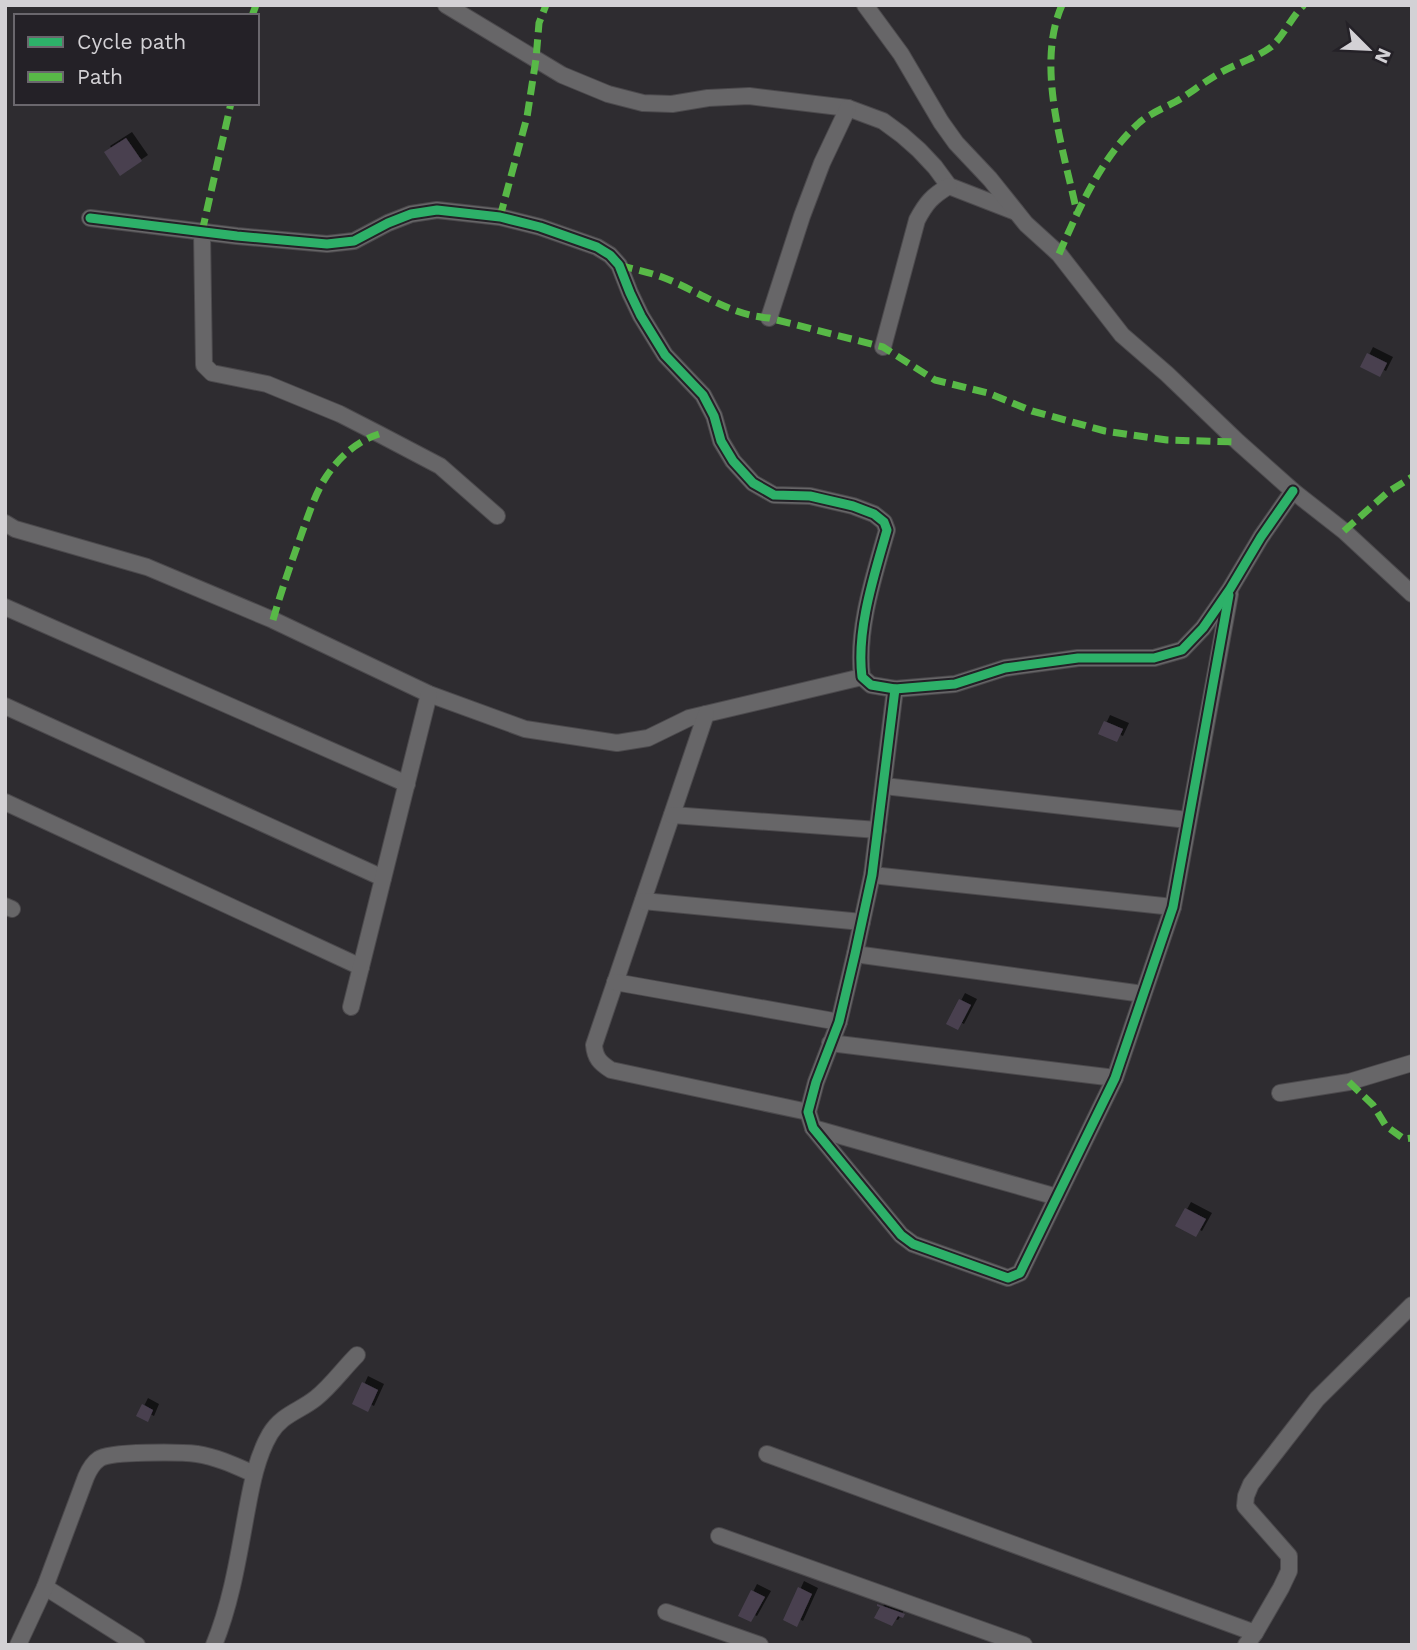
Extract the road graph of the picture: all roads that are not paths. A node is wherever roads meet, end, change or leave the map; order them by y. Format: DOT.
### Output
graph roads {
  1 [pos="446,5"];
  2 [pos="864,5"];
  3 [pos="848,108"];
  4 [pos="949,187"];
  5 [pos="1016,212"];
  6 [pos="90,218"];
  7 [pos="202,232"];
  8 [pos="769,318"];
  9 [pos="883,347"];
  10 [pos="1293,491"];
  11 [pos="497,516"];
  12 [pos="5,523"];
  13 [pos="1230,589"];
  14 [pos="1412,594"];
  15 [pos="5,607"];
  16 [pos="862,677"];
  17 [pos="895,689"];
  18 [pos="429,694"];
  19 [pos="5,706"];
  20 [pos="706,714"];
  21 [pos="407,785"];
  22 [pos="884,786"];
  23 [pos="5,802"];
  24 [pos="672,815"];
  25 [pos="1188,820"];
  26 [pos="878,830"];
  27 [pos="872,875"];
  28 [pos="383,878"];
  29 [pos="643,901"];
  30 [pos="1173,907"];
  31 [pos="862,922"];
  32 [pos="855,954"];
  33 [pos="361,967"];
  34 [pos="615,982"];
  35 [pos="1143,995"];
  36 [pos="351,1007"];
  37 [pos="839,1022"];
  38 [pos="830,1043"];
  39 [pos="1412,1063"];
  40 [pos="1115,1078"];
  41 [pos="1280,1093"];
  42 [pos="811,1121"];
  43 [pos="1058,1197"];
  44 [pos="1412,1305"];
  45 [pos="356,1355"];
  46 [pos="767,1454"];
  47 [pos="254,1474"];
  48 [pos="719,1536"];
  49 [pos="45,1587"];
  50 [pos="666,1612"];
  51 [pos="1250,1639"];
  52 [pos="18,1645"];
  53 [pos="137,1645"];
  54 [pos="214,1645"];
  55 [pos="760,1645"];
  56 [pos="1024,1645"];
  1 -- 3 [label="street"];
  2 -- 5 [label="street"];
  3 -- 4 [label="street"];
  3 -- 8 [label="street"];
  4 -- 5 [label="street"];
  4 -- 9 [label="street"];
  5 -- 10 [label="street"];
  6 -- 7 [label="street"];
  7 -- 11 [label="street"];
  7 -- 16 [label="street"];
  10 -- 13 [label="street"];
  10 -- 14 [label="street"];
  12 -- 18 [label="street"];
  13 -- 17 [label="street"];
  13 -- 25 [label="street"];
  15 -- 21 [label="street"];
  16 -- 17 [label="street"];
  16 -- 20 [label="street"];
  17 -- 22 [label="street"];
  18 -- 20 [label="street"];
  18 -- 21 [label="street"];
  19 -- 28 [label="street"];
  20 -- 24 [label="street"];
  21 -- 28 [label="street"];
  22 -- 25 [label="street"];
  22 -- 26 [label="street"];
  23 -- 33 [label="street"];
  24 -- 26 [label="street"];
  24 -- 29 [label="street"];
  25 -- 30 [label="street"];
  26 -- 27 [label="street"];
  27 -- 30 [label="street"];
  27 -- 31 [label="street"];
  28 -- 33 [label="street"];
  29 -- 31 [label="street"];
  29 -- 34 [label="street"];
  30 -- 35 [label="street"];
  31 -- 32 [label="street"];
  32 -- 35 [label="street"];
  32 -- 37 [label="street"];
  33 -- 36 [label="street"];
  34 -- 37 [label="street"];
  34 -- 42 [label="street"];
  35 -- 40 [label="street"];
  37 -- 38 [label="street"];
  38 -- 40 [label="street"];
  38 -- 42 [label="street"];
  39 -- 41 [label="street"];
  40 -- 43 [label="street"];
  42 -- 43 [label="street"];
  42 -- 43 [label="street"];
  44 -- 51 [label="street"];
  45 -- 47 [label="street"];
  46 -- 51 [label="street"];
  47 -- 49 [label="street"];
  47 -- 54 [label="street"];
  48 -- 56 [label="street"];
  49 -- 52 [label="street"];
  49 -- 53 [label="street"];
  50 -- 55 [label="street"];
}
